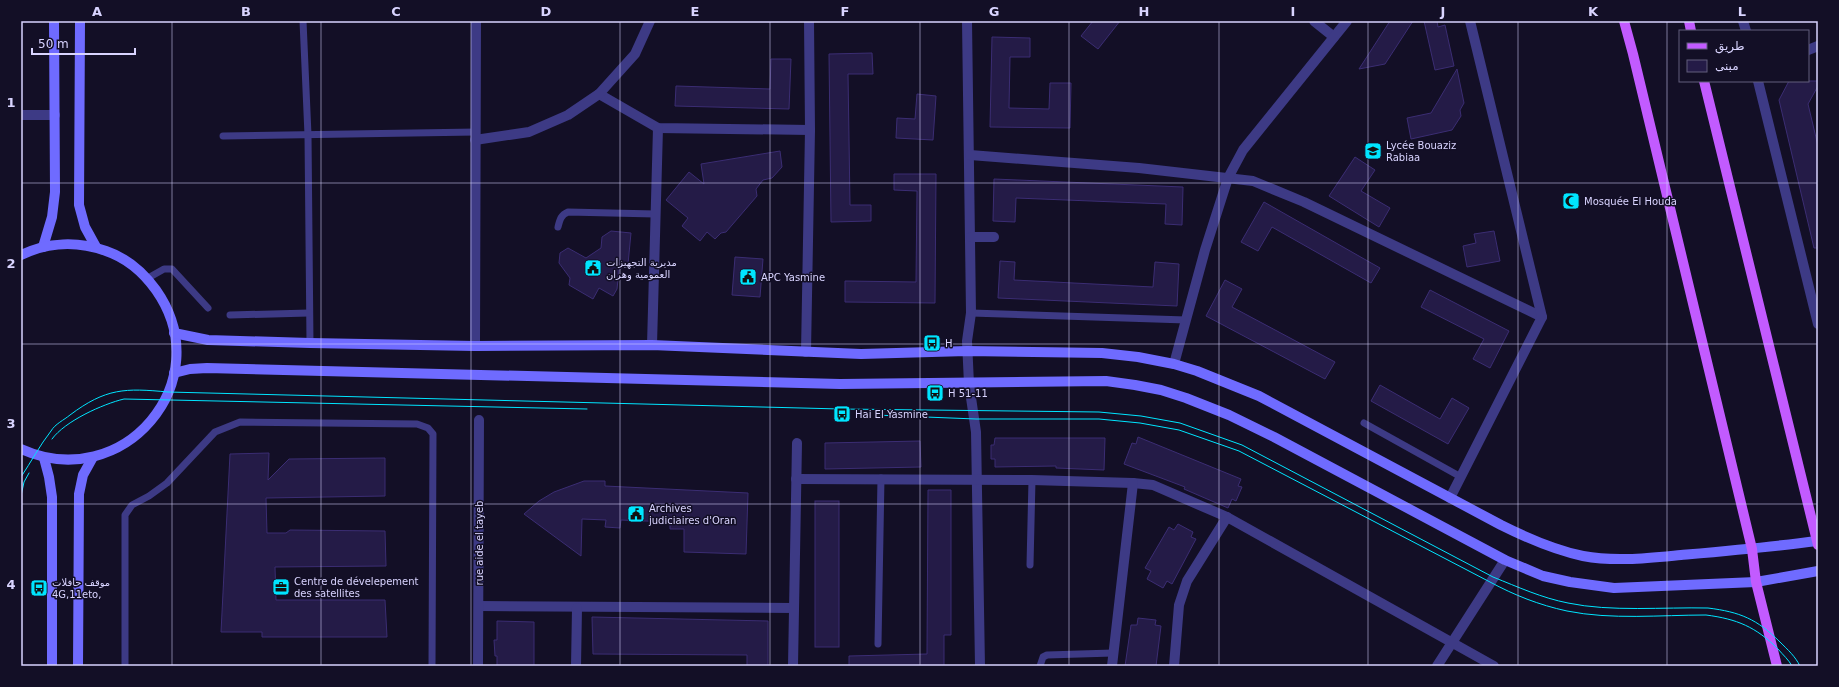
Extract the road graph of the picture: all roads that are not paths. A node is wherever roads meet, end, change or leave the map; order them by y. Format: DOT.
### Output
graph roads {
  1 [pos="54,21"];
  2 [pos="80,21"];
  3 [pos="304,21"];
  4 [pos="476,21"];
  5 [pos="650,21"];
  6 [pos="809,21"];
  7 [pos="967,21"];
  8 [pos="1314,21"];
  9 [pos="1347,21"];
  10 [pos="1470,21"];
  11 [pos="1624,21"];
  12 [pos="1334,37"];
  13 [pos="1704,82"];
  14 [pos="1758,82"];
  15 [pos="599,94"];
  16 [pos="21,115"];
  17 [pos="54,115"];
  18 [pos="658,128"];
  19 [pos="810,130"];
  20 [pos="308,135"];
  21 [pos="223,136"];
  22 [pos="476,136"];
  23 [pos="970,155"];
  24 [pos="1228,178"];
  25 [pos="655,214"];
  26 [pos="558,227"];
  27 [pos="971,237"];
  28 [pos="994,238"];
  29 [pos="43,247"];
  30 [pos="96,247"];
  31 [pos="21,255"];
  32 [pos="148,278"];
  33 [pos="1815,294"];
  34 [pos="208,308"];
  35 [pos="309,313"];
  36 [pos="971,313"];
  37 [pos="230,315"];
  38 [pos="1542,317"];
  39 [pos="1186,320"];
  40 [pos="1818,324"];
  41 [pos="174,333"];
  42 [pos="310,343"];
  43 [pos="652,345"];
  44 [pos="475,346"];
  45 [pos="967,351"];
  46 [pos="806,352"];
  47 [pos="1174,364"];
  48 [pos="174,373"];
  49 [pos="969,384"];
  50 [pos="479,420"];
  51 [pos="1364,423"];
  52 [pos="797,444"];
  53 [pos="21,449"];
  54 [pos="93,457"];
  55 [pos="44,458"];
  56 [pos="1461,477"];
  57 [pos="881,478"];
  58 [pos="796,479"];
  59 [pos="977,480"];
  60 [pos="1032,480"];
  61 [pos="1133,483"];
  62 [pos="1450,498"];
  63 [pos="1227,517"];
  64 [pos="1817,543"];
  65 [pos="1752,549"];
  66 [pos="1505,560"];
  67 [pos="1030,565"];
  68 [pos="1818,571"];
  69 [pos="1756,582"];
  70 [pos="479,606"];
  71 [pos="577,608"];
  72 [pos="794,608"];
  73 [pos="1452,643"];
  74 [pos="878,644"];
  75 [pos="1113,653"];
  76 [pos="52,666"];
  77 [pos="78,666"];
  78 [pos="125,666"];
  79 [pos="432,666"];
  80 [pos="478,666"];
  81 [pos="576,666"];
  82 [pos="793,666"];
  83 [pos="980,666"];
  84 [pos="1040,666"];
  85 [pos="1112,666"];
  86 [pos="1174,666"];
  87 [pos="1437,666"];
  88 [pos="1494,666"];
  89 [pos="1777,666"];
  1 -- 17 [label="main road"];
  2 -- 30 [label="main road"];
  3 -- 20 [label="lane"];
  4 -- 22 [label="street"];
  5 -- 15 [label="street"];
  6 -- 19 [label="street"];
  7 -- 23 [label="street"];
  8 -- 12 [label="street"];
  9 -- 12 [label="street"];
  10 -- 38 [label="street"];
  11 -- 65 [label="main road"];
  12 -- 24 [label="street"];
  13 -- 64 [label="main road"];
  14 -- 33 [label="street"];
  15 -- 18 [label="street"];
  15 -- 22 [label="street"];
  16 -- 17 [label="street"];
  17 -- 29 [label="main road"];
  18 -- 19 [label="street"];
  18 -- 25 [label="street"];
  19 -- 46 [label="street"];
  20 -- 21 [label="lane"];
  20 -- 22 [label="lane"];
  20 -- 35 [label="lane"];
  22 -- 44 [label="street"];
  23 -- 24 [label="street"];
  23 -- 27 [label="street"];
  24 -- 38 [label="street"];
  24 -- 39 [label="street"];
  25 -- 26 [label="lane"];
  25 -- 43 [label="street"];
  27 -- 28 [label="street"];
  27 -- 36 [label="street"];
  29 -- 30 [label="main road"];
  29 -- 31 [label="main road"];
  30 -- 32 [label="main road"];
  32 -- 34 [label="lane"];
  32 -- 41 [label="main road"];
  33 -- 40 [label="street"];
  35 -- 37 [label="lane"];
  35 -- 42 [label="lane"];
  36 -- 39 [label="lane"];
  36 -- 45 [label="street"];
  38 -- 56 [label="street"];
  39 -- 47 [label="street"];
  41 -- 42 [label="main road"];
  41 -- 48 [label="main road"];
  42 -- 44 [label="main road"];
  43 -- 44 [label="main road"];
  43 -- 46 [label="main road"];
  45 -- 46 [label="main road"];
  45 -- 47 [label="main road"];
  45 -- 49 [label="street"];
  47 -- 62 [label="main road"];
  48 -- 49 [label="main road"];
  48 -- 54 [label="main road"];
  49 -- 59 [label="street"];
  49 -- 66 [label="main road"];
  50 -- 70 [label="street, rue aide el tayeb"];
  51 -- 56 [label="lane"];
  52 -- 58 [label="street"];
  53 -- 55 [label="main road"];
  54 -- 55 [label="main road"];
  54 -- 77 [label="main road"];
  55 -- 76 [label="main road"];
  56 -- 62 [label="street"];
  57 -- 58 [label="street"];
  57 -- 59 [label="street"];
  57 -- 74 [label="lane"];
  58 -- 72 [label="street"];
  59 -- 60 [label="street"];
  59 -- 83 [label="street"];
  60 -- 61 [label="street"];
  60 -- 67 [label="lane"];
  61 -- 63 [label="street"];
  61 -- 75 [label="street"];
  62 -- 65 [label="main road"];
  63 -- 73 [label="street"];
  63 -- 86 [label="street"];
  64 -- 65 [label="main road"];
  65 -- 69 [label="main road"];
  66 -- 69 [label="main road"];
  66 -- 73 [label="street"];
  68 -- 69 [label="main road"];
  69 -- 89 [label="main road"];
  70 -- 71 [label="street"];
  70 -- 80 [label="street, rue aide el tayeb"];
  71 -- 72 [label="street"];
  71 -- 81 [label="street"];
  72 -- 82 [label="street"];
  73 -- 87 [label="street"];
  73 -- 88 [label="street"];
  75 -- 84 [label="lane"];
  75 -- 85 [label="street"];
  78 -- 79 [label="lane"];
}
